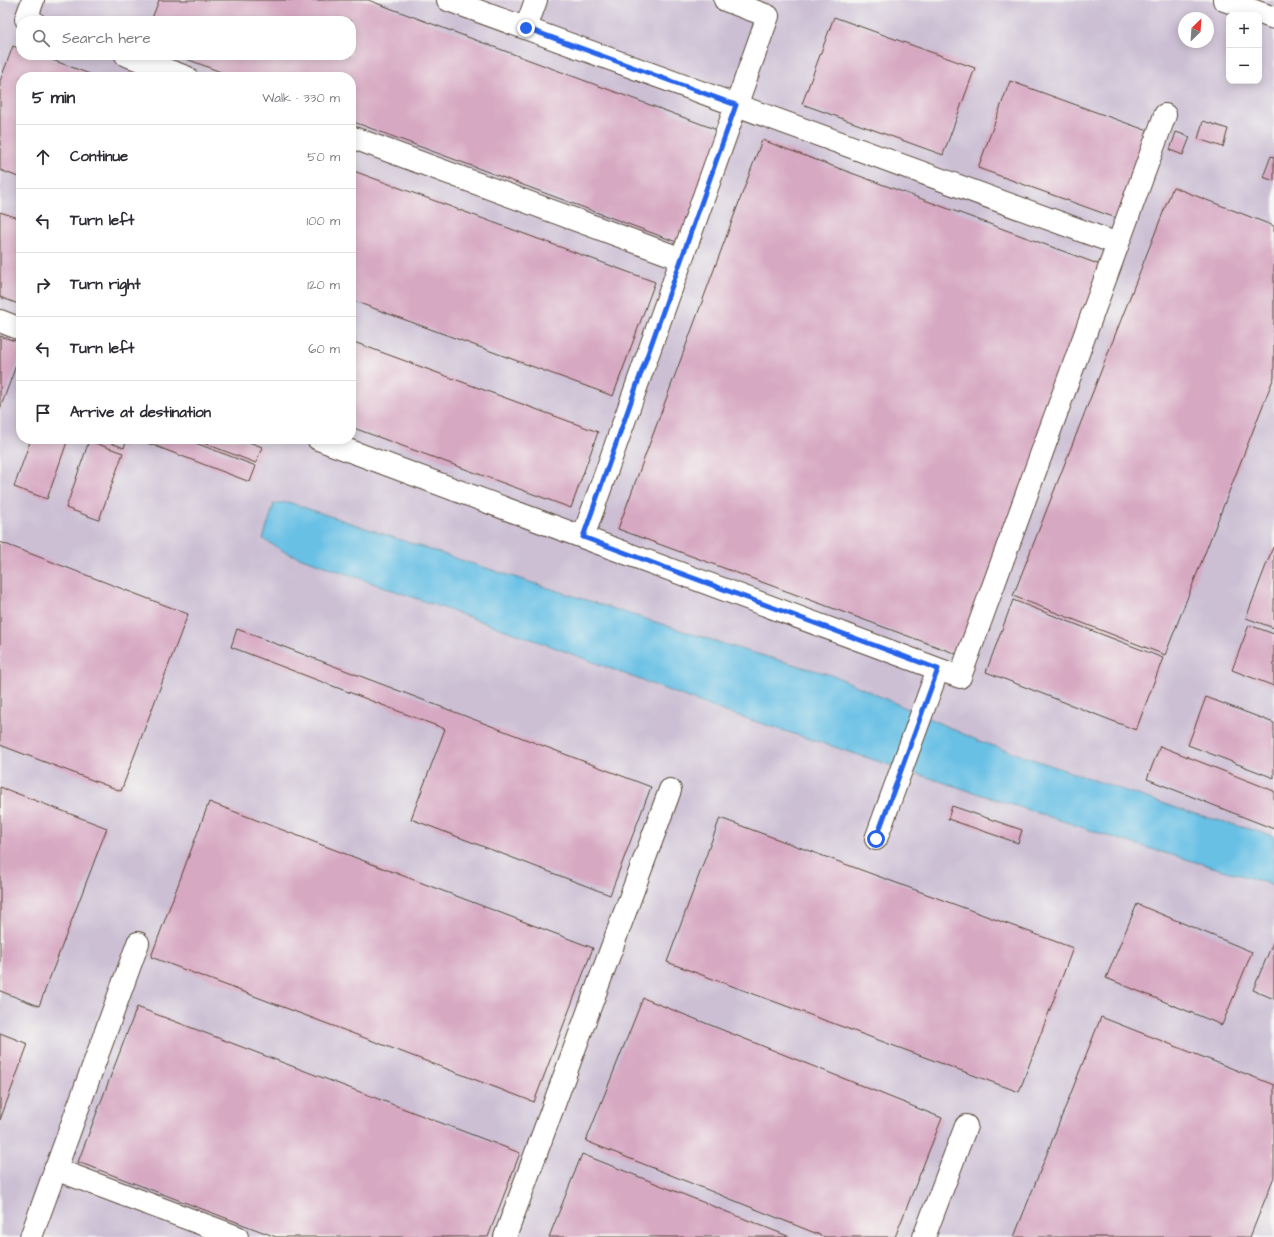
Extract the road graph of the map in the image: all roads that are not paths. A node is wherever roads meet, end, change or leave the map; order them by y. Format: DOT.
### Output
graph roads {
  1 [pos="448,0"];
  2 [pos="536,0"];
  3 [pos="725,0"];
  4 [pos="1224,0"];
  5 [pos="1274,18"];
  6 [pos="526,28"];
  7 [pos="140,60"];
  8 [pos="172,72"];
  9 [pos="736,105"];
  10 [pos="1165,115"];
  11 [pos="356,140"];
  12 [pos="1118,244"];
  13 [pos="682,258"];
  14 [pos="0,321"];
  15 [pos="16,327"];
  16 [pos="332,444"];
  17 [pos="583,537"];
  18 [pos="938,669"];
  19 [pos="670,790"];
  20 [pos="876,839"];
  21 [pos="138,943"];
  22 [pos="966,1126"];
  23 [pos="55,1169"];
  24 [pos="31,1237"];
  25 [pos="237,1237"];
  26 [pos="505,1237"];
  27 [pos="924,1237"];
  1 -- 6 [label="street"];
  2 -- 6 [label="street"];
  3 -- 9 [label="street"];
  4 -- 5 [label="street"];
  6 -- 9 [label="street"];
  7 -- 8 [label="street"];
  9 -- 12 [label="street"];
  9 -- 13 [label="street"];
  10 -- 12 [label="street"];
  11 -- 13 [label="street"];
  12 -- 18 [label="street"];
  13 -- 17 [label="street"];
  14 -- 15 [label="street"];
  16 -- 17 [label="street"];
  17 -- 18 [label="street"];
  18 -- 20 [label="street"];
  19 -- 26 [label="street"];
  21 -- 23 [label="street"];
  22 -- 27 [label="street"];
  23 -- 24 [label="street"];
  23 -- 25 [label="street"];
}
